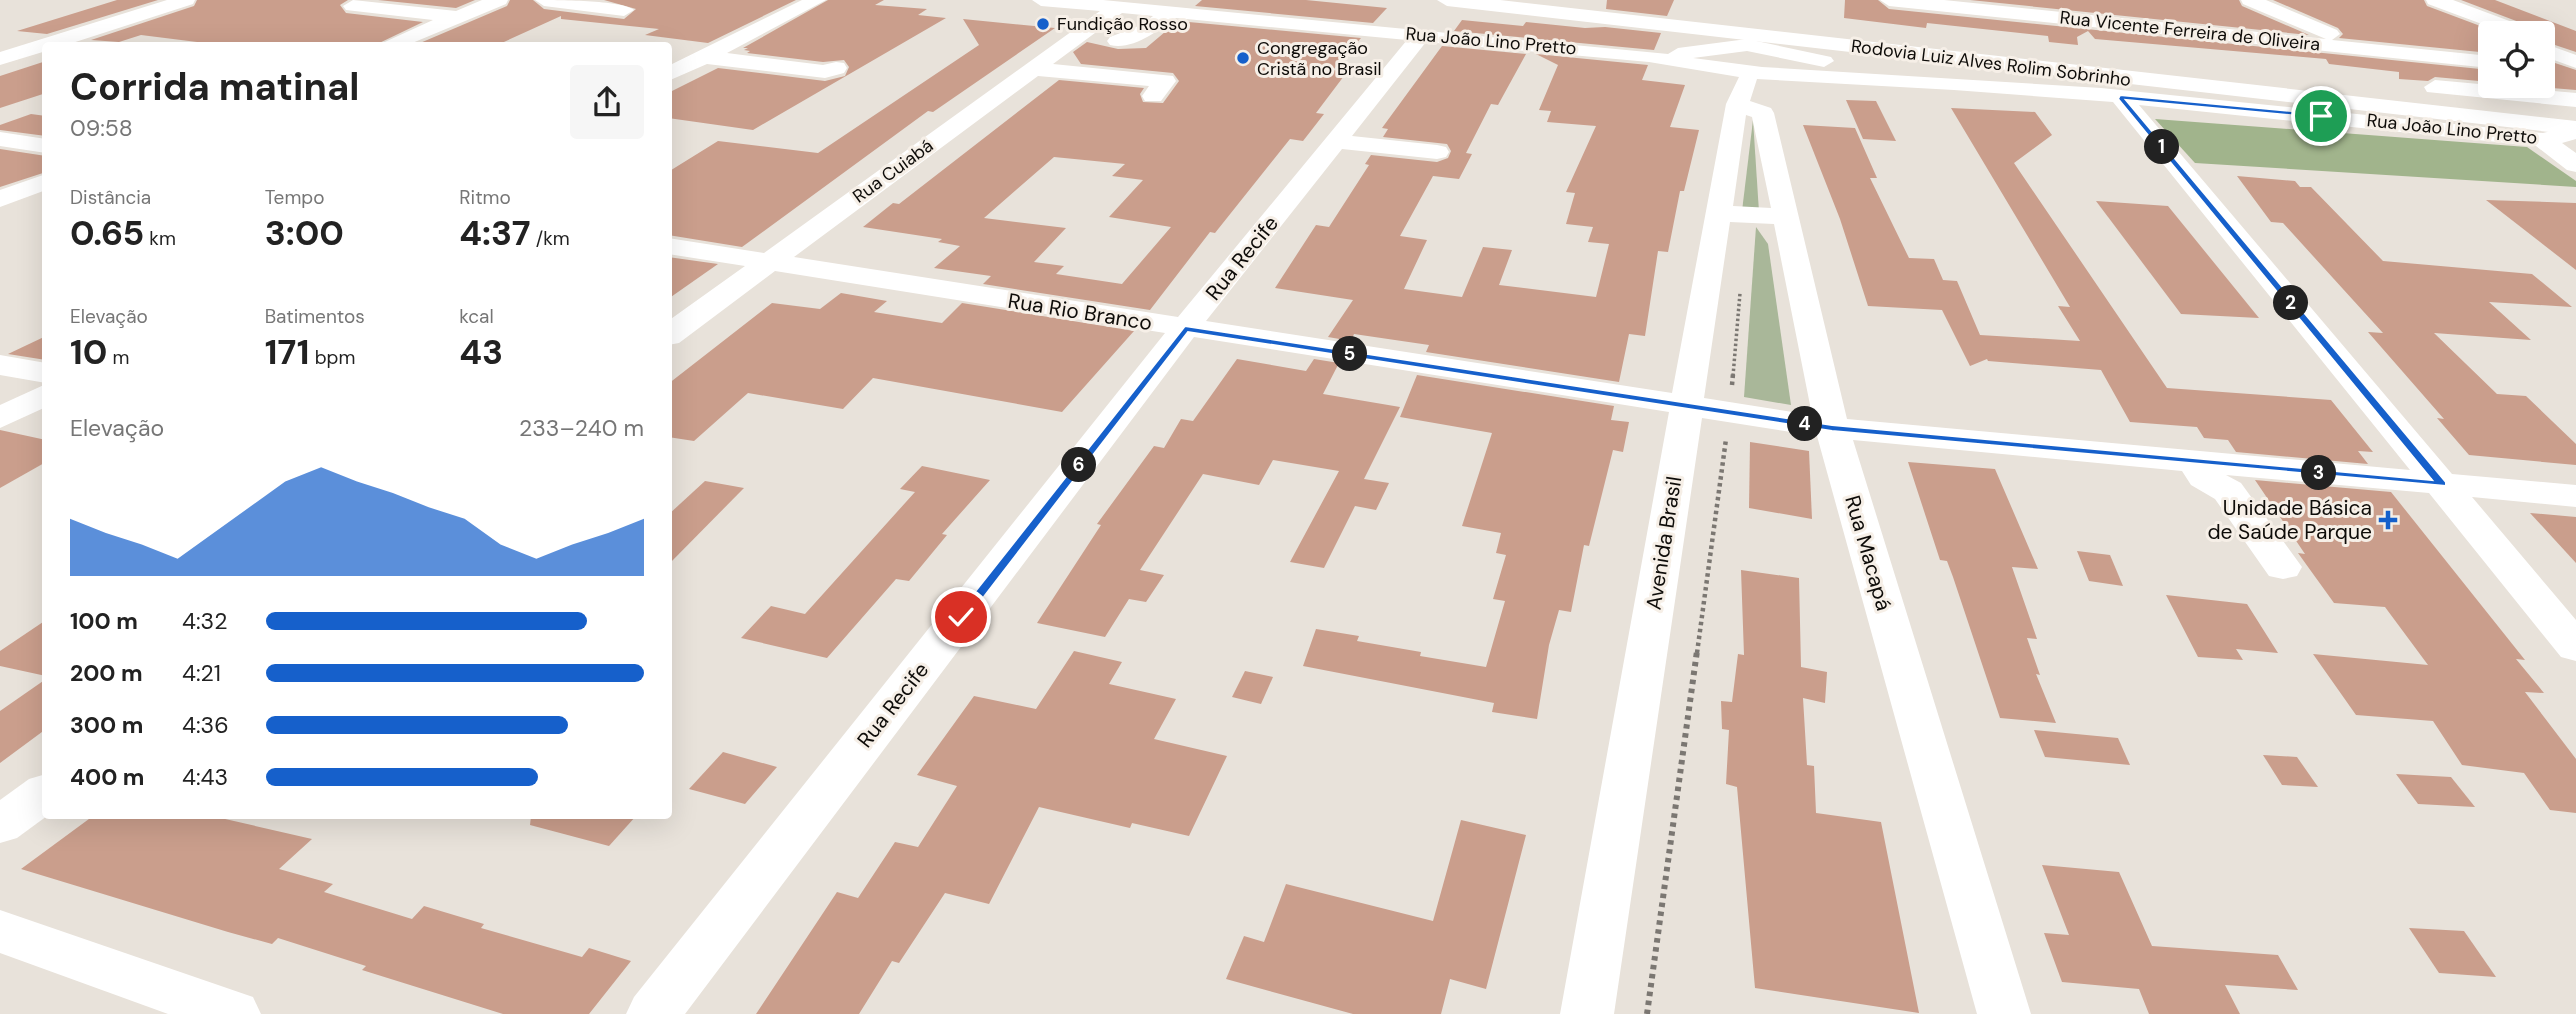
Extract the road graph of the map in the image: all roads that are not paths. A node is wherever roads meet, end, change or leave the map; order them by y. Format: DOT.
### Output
graph roads {
  1 [pos="186,0"];
  2 [pos="499,0"];
  3 [pos="544,0"];
  4 [pos="817,0"];
  5 [pos="1041,0"];
  6 [pos="1447,0"];
  7 [pos="1529,0"];
  8 [pos="1889,0"];
  9 [pos="2250,0"];
  10 [pos="2414,0"];
  11 [pos="2435,0"];
  12 [pos="353,6"];
  13 [pos="1118,7"];
  14 [pos="624,10"];
  15 [pos="1172,12"];
  16 [pos="1565,14"];
  17 [pos="459,16"];
  18 [pos="2492,21"];
  19 [pos="1743,24"];
  20 [pos="2478,24"];
  21 [pos="1421,34"];
  22 [pos="1117,41"];
  23 [pos="54,42"];
  24 [pos="396,42"];
  25 [pos="42,46"];
  26 [pos="2362,48"];
  27 [pos="2555,48"];
  28 [pos="1695,52"];
  29 [pos="2107,53"];
  30 [pos="2555,54"];
  31 [pos="1649,56"];
  32 [pos="705,57"];
  33 [pos="0,59"];
  34 [pos="2478,61"];
  35 [pos="2575,61"];
  36 [pos="1792,65"];
  37 [pos="2555,65"];
  38 [pos="836,68"];
  39 [pos="1033,69"];
  40 [pos="672,73"];
  41 [pos="1738,83"];
  42 [pos="2411,85"];
  43 [pos="1153,96"];
  44 [pos="2120,97"];
  45 [pos="2576,100"];
  46 [pos="2576,113"];
  47 [pos="2529,123"];
  48 [pos="2576,130"];
  49 [pos="0,139"];
  50 [pos="1336,141"];
  51 [pos="42,145"];
  52 [pos="1437,152"];
  53 [pos="2574,157"];
  54 [pos="42,183"];
  55 [pos="0,199"];
  56 [pos="1718,213"];
  57 [pos="1786,217"];
  58 [pos="672,247"];
  59 [pos="770,262"];
  60 [pos="1185,328"];
  61 [pos="672,333"];
  62 [pos="0,365"];
  63 [pos="42,372"];
  64 [pos="42,396"];
  65 [pos="1687,406"];
  66 [pos="0,418"];
  67 [pos="1832,428"];
  68 [pos="2195,463"];
  69 [pos="2442,484"];
  70 [pos="2576,496"];
  71 [pos="2283,567"];
  72 [pos="2576,647"];
  73 [pos="42,794"];
  74 [pos="0,825"];
  75 [pos="0,931"];
  76 [pos="234,1014"];
  77 [pos="653,1014"];
  78 [pos="1587,1014"];
  79 [pos="2004,1014"];
  1 -- 23 [label="street"];
  2 -- 17 [label="street"];
  3 -- 14 [label="street"];
  4 -- 32 [label="street"];
  5 -- 13 [label="street, Rua João Lino Pretto"];
  6 -- 16 [label="highway, Rodovia Luiz Alves Rolim Sobrinho"];
  7 -- 19 [label="highway, Rodovia Luiz Alves Rolim Sobrinho"];
  8 -- 26 [label="street, Rua Vicente Ferreira de Oliveira"];
  9 -- 26 [label="street"];
  10 -- 20 [label="street"];
  11 -- 18 [label="street"];
  12 -- 17 [label="street"];
  13 -- 15 [label="street, Rua João Lino Pretto"];
  13 -- 39 [label="street, Rua Cuiabá"];
  15 -- 21 [label="street, Rua João Lino Pretto"];
  15 -- 22 [label="street"];
  16 -- 28 [label="highway"];
  16 -- 47 [label="highway, Rodovia Luiz Alves Rolim Sobrinho"];
  17 -- 24 [label="street"];
  19 -- 29 [label="highway"];
  19 -- 47 [label="highway, Rodovia Luiz Alves Rolim Sobrinho"];
  21 -- 31 [label="street, Rua João Lino Pretto"];
  21 -- 50 [label="street, Rua Recife"];
  25 -- 33 [label="street"];
  26 -- 34 [label="street, Rua Vicente Ferreira de Oliveira"];
  27 -- 35 [label="street"];
  28 -- 31 [label="street, Rua João Lino Pretto"];
  28 -- 36 [label="street, Rua João Lino Pretto"];
  28 -- 41 [label="street"];
  30 -- 35 [label="street"];
  31 -- 41 [label="street, Rua João Lino Pretto"];
  32 -- 38 [label="street"];
  32 -- 40 [label="street"];
  35 -- 37 [label="street"];
  36 -- 41 [label="street, Rua João Lino Pretto"];
  36 -- 44 [label="street, Rua João Lino Pretto"];
  39 -- 43 [label="street"];
  39 -- 59 [label="street, Rua Cuiabá"];
  41 -- 56 [label="street, Avenida Brasil"];
  41 -- 57 [label="street, Rua Macapá"];
  42 -- 45 [label="highway"];
  44 -- 47 [label="street, Rua João Lino Pretto"];
  44 -- 69 [label="street"];
  46 -- 47 [label="highway, Rodovia Luiz Alves Rolim Sobrinho"];
  47 -- 48 [label="highway, Rodovia Luiz Alves Rolim Sobrinho"];
  47 -- 53 [label="street"];
  49 -- 51 [label="street"];
  50 -- 52 [label="street"];
  50 -- 60 [label="street, Rua Recife"];
  54 -- 55 [label="street"];
  56 -- 57 [label="street"];
  56 -- 65 [label="street, Avenida Brasil"];
  57 -- 67 [label="street, Rua Macapá"];
  58 -- 59 [label="street, Rua Rio Branco"];
  59 -- 60 [label="street, Rua Rio Branco"];
  59 -- 61 [label="street, Rua Cuiabá"];
  60 -- 65 [label="street, Rua Rio Branco"];
  60 -- 77 [label="street, Rua Recife"];
  62 -- 63 [label="street"];
  64 -- 66 [label="street"];
  65 -- 67 [label="street, Rua Rio Branco"];
  65 -- 78 [label="street, Avenida Brasil"];
  67 -- 68 [label="street, Rua Rio Branco"];
  67 -- 79 [label="street, Rua Macapá"];
  68 -- 69 [label="street, Rua Rio Branco"];
  68 -- 71 [label="street"];
  69 -- 70 [label="street, Rua Rio Branco"];
  69 -- 72 [label="street"];
  73 -- 74 [label="street"];
  75 -- 76 [label="street"];
}
